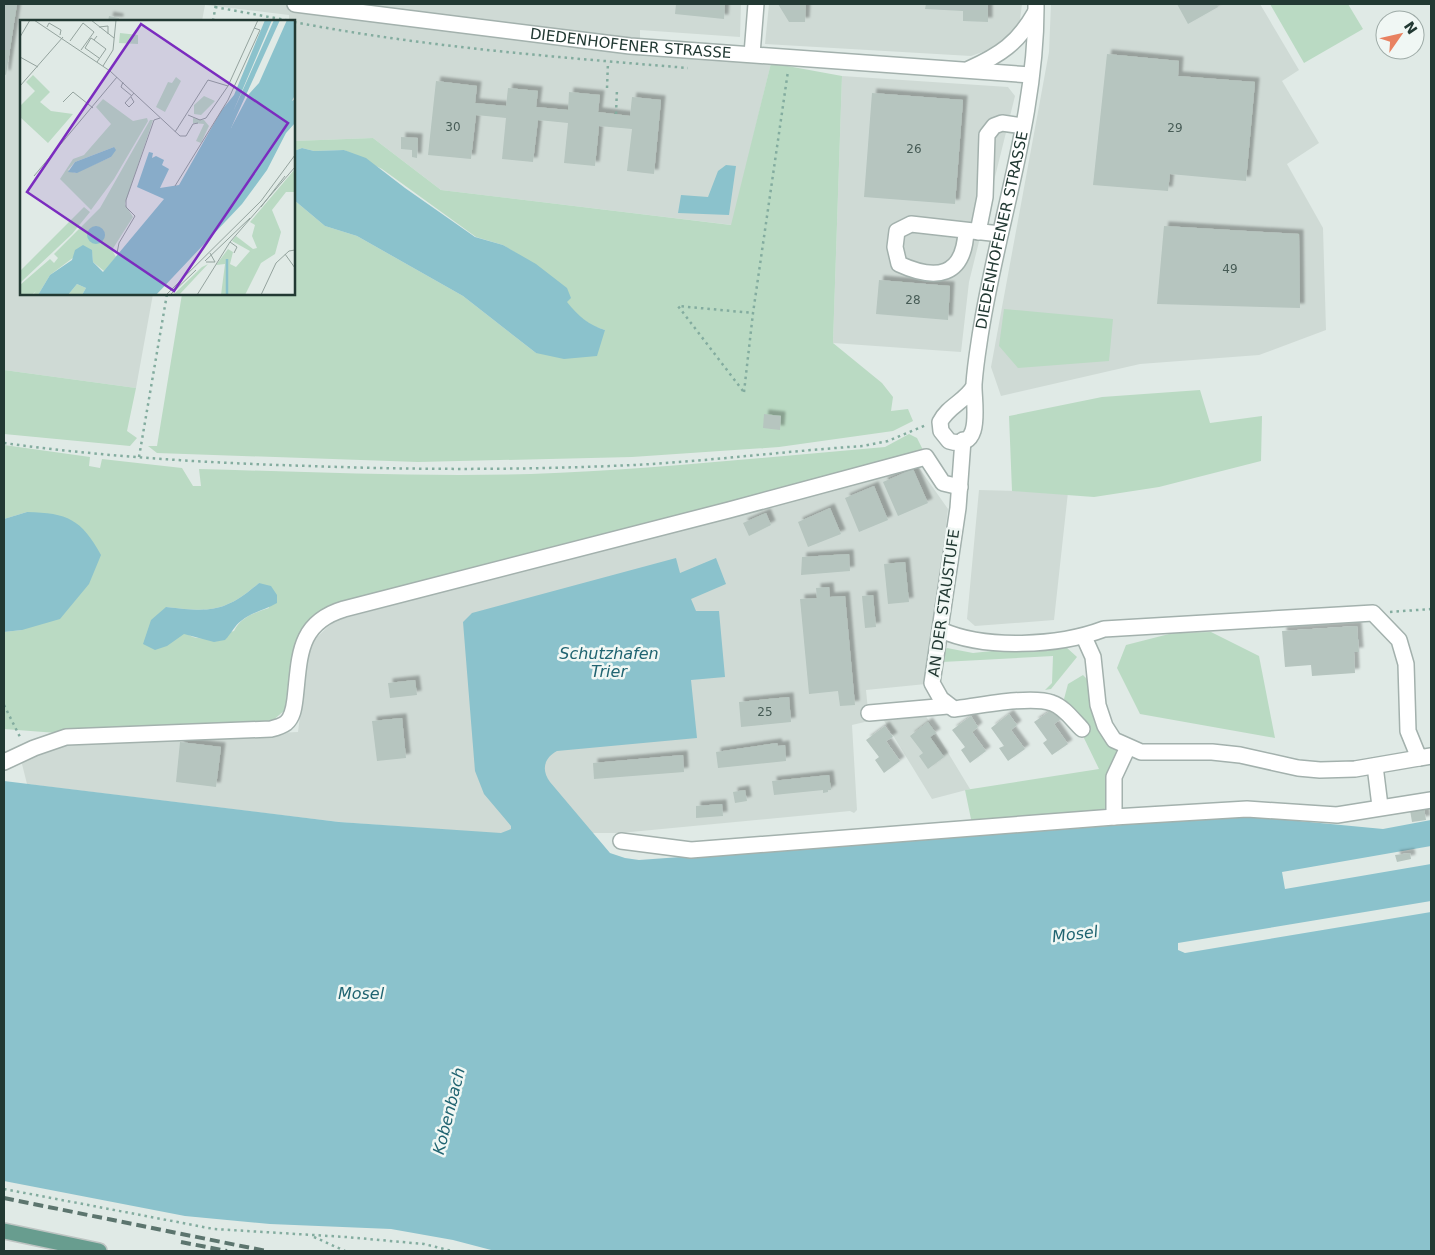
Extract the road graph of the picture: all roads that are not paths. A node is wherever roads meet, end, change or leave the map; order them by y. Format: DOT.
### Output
graph roads {
  1 [pos="295,4"];
  2 [pos="756,4"];
  3 [pos="1036,8"];
  4 [pos="752,54"];
  5 [pos="993,58"];
  6 [pos="968,70"];
  7 [pos="1031,74"];
  8 [pos="1023,126"];
  9 [pos="972,231"];
  10 [pos="1000,234"];
  11 [pos="974,386"];
  12 [pos="953,407"];
  13 [pos="976,415"];
  14 [pos="964,440"];
  15 [pos="960,487"];
  16 [pos="941,630"];
  17 [pos="1084,637"];
  18 [pos="948,706"];
  19 [pos="869,713"];
  20 [pos="1082,729"];
  21 [pos="1128,748"];
  22 [pos="1425,757"];
  23 [pos="4,762"];
  24 [pos="1375,766"];
  25 [pos="1431,800"];
  26 [pos="1380,806"];
  27 [pos="1114,817"];
  28 [pos="621,841"];
  29 [pos="4,1231"];
  30 [pos="99,1251"];
  1 -- 4 [label="street, DIEDENHOFENER STRASSE"];
  2 -- 4 [label="street"];
  3 -- 5 [label="street, DIEDENHOFENER STRASSE"];
  3 -- 7 [label="street, DIEDENHOFENER STRASSE"];
  4 -- 6 [label="street, DIEDENHOFENER STRASSE"];
  5 -- 6 [label="street, DIEDENHOFENER STRASSE"];
  5 -- 7 [label="street"];
  6 -- 7 [label="street, DIEDENHOFENER STRASSE"];
  7 -- 8 [label="street, DIEDENHOFENER STRASSE"];
  8 -- 9 [label="street"];
  8 -- 10 [label="street, DIEDENHOFENER STRASSE"];
  9 -- 9 [label="street"];
  9 -- 10 [label="street"];
  10 -- 11 [label="street, DIEDENHOFENER STRASSE"];
  11 -- 12 [label="street"];
  11 -- 13 [label="street, DIEDENHOFENER STRASSE"];
  12 -- 13 [label="street"];
  12 -- 14 [label="street"];
  13 -- 14 [label="street, DIEDENHOFENER STRASSE"];
  14 -- 15 [label="street, AN DER STAUSTUFE"];
  15 -- 16 [label="street, AN DER STAUSTUFE"];
  15 -- 23 [label="street"];
  16 -- 17 [label="street"];
  16 -- 18 [label="street, AN DER STAUSTUFE"];
  17 -- 21 [label="street"];
  17 -- 22 [label="street"];
  18 -- 19 [label="street"];
  18 -- 20 [label="street"];
  21 -- 24 [label="street"];
  21 -- 27 [label="street"];
  22 -- 24 [label="street"];
  24 -- 26 [label="street"];
  25 -- 26 [label="street"];
  26 -- 27 [label="street"];
  27 -- 28 [label="street"];
  29 -- 30 [label="main road"];
}
